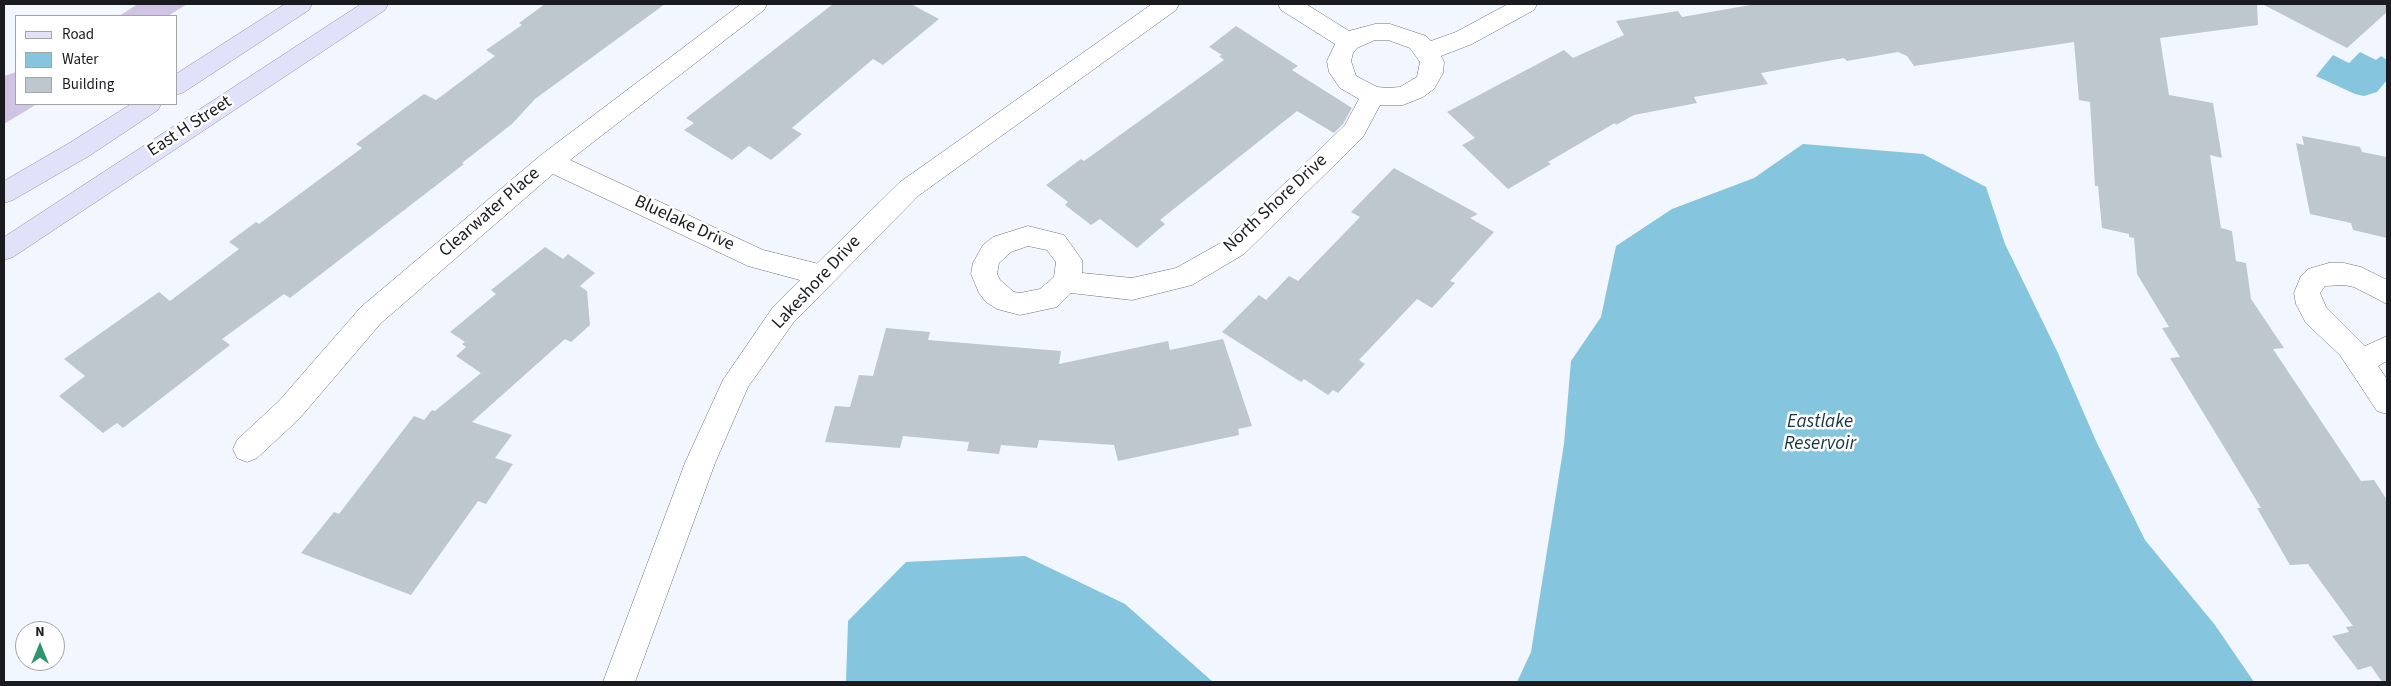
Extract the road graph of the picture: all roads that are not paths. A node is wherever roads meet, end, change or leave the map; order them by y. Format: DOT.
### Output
graph roads {
  1 [pos="301,4"];
  2 [pos="377,4"];
  3 [pos="756,4"];
  4 [pos="1168,4"];
  5 [pos="1289,4"];
  6 [pos="1526,4"];
  7 [pos="1349,42"];
  8 [pos="1427,52"];
  9 [pos="178,85"];
  10 [pos="1373,95"];
  11 [pos="147,105"];
  12 [pos="550,162"];
  13 [pos="4,193"];
  14 [pos="4,250"];
  15 [pos="822,275"];
  16 [pos="1066,282"];
  17 [pos="2387,293"];
  18 [pos="2387,347"];
  19 [pos="2360,363"];
  20 [pos="2387,402"];
  21 [pos="247,448"];
  22 [pos="619,682"];
  1 -- 9 [label="main road"];
  2 -- 14 [label="main road, East H Street"];
  3 -- 12 [label="street, Clearwater Place"];
  4 -- 15 [label="street, Lakeshore Drive"];
  5 -- 7 [label="street"];
  6 -- 8 [label="street"];
  7 -- 8 [label="street"];
  7 -- 10 [label="street"];
  8 -- 10 [label="street"];
  10 -- 16 [label="street, North Shore Drive"];
  11 -- 13 [label="main road"];
  12 -- 15 [label="street, Bluelake Drive"];
  12 -- 21 [label="street, Clearwater Place"];
  15 -- 22 [label="street, Lakeshore Drive"];
  17 -- 19 [label="street"];
  18 -- 19 [label="street"];
  19 -- 20 [label="street"];
}
